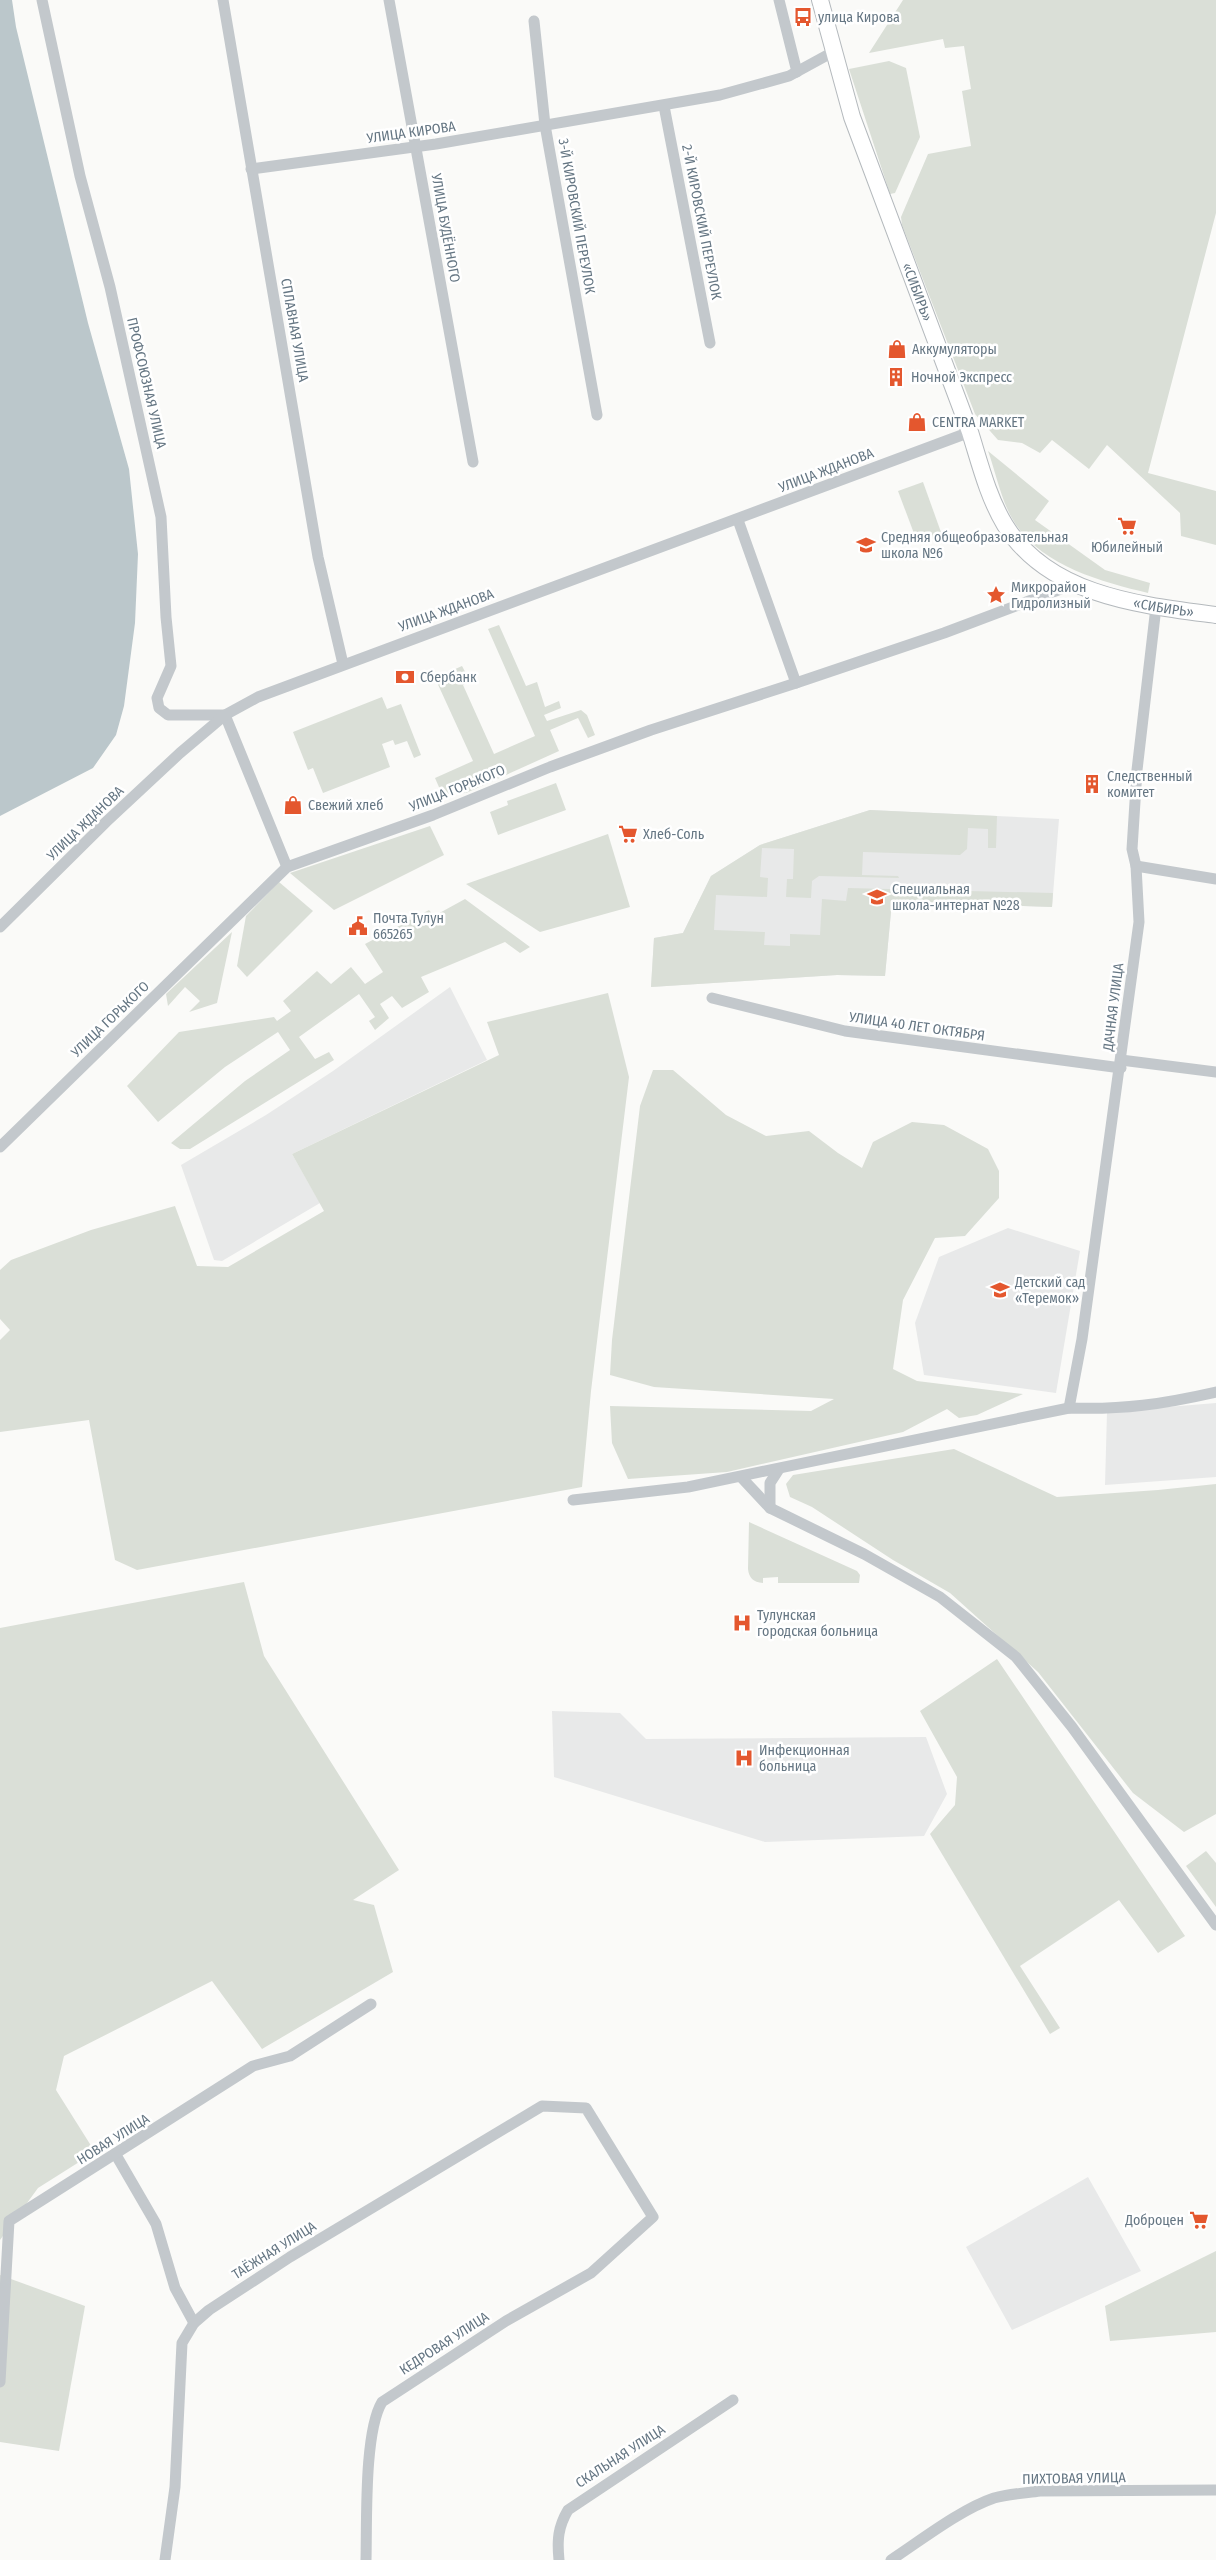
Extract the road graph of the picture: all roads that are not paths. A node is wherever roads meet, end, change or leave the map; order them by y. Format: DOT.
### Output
graph roads {
  1 [pos="42,0"];
  2 [pos="223,0"];
  3 [pos="389,0"];
  4 [pos="779,0"];
  5 [pos="820,0"];
  6 [pos="534,21"];
  7 [pos="833,52"];
  8 [pos="797,72"];
  9 [pos="664,106"];
  10 [pos="545,126"];
  11 [pos="416,147"];
  12 [pos="251,169"];
  13 [pos="710,343"];
  14 [pos="597,415"];
  15 [pos="970,432"];
  16 [pos="473,462"];
  17 [pos="738,520"];
  18 [pos="1074,584"];
  19 [pos="1156,607"];
  20 [pos="1216,615"];
  21 [pos="343,664"];
  22 [pos="796,682"];
  23 [pos="225,715"];
  24 [pos="1136,866"];
  25 [pos="287,867"];
  26 [pos="1216,879"];
  27 [pos="0,927"];
  28 [pos="712,998"];
  29 [pos="1121,1064"];
  30 [pos="1216,1072"];
  31 [pos="0,1147"];
  32 [pos="1216,1392"];
  33 [pos="1069,1408"];
  34 [pos="779,1469"];
  35 [pos="741,1477"];
  36 [pos="573,1500"];
  37 [pos="770,1508"];
  38 [pos="1216,1925"];
  39 [pos="371,2004"];
  40 [pos="116,2155"];
  41 [pos="652,2218"];
  42 [pos="194,2323"];
  43 [pos="0,2382"];
  44 [pos="733,2400"];
  45 [pos="1216,2490"];
  46 [pos="166,2560"];
  47 [pos="366,2560"];
  48 [pos="558,2560"];
  49 [pos="891,2560"];
  1 -- 23 [label="street, ПРОФСОЮЗНАЯ УЛИЦА"];
  2 -- 12 [label="street, СПЛАВНАЯ УЛИЦА"];
  3 -- 11 [label="street, УЛИЦА БУДЁННОГО"];
  4 -- 8 [label="street"];
  5 -- 7 [label="highway, «СИБИРЬ»"];
  6 -- 10 [label="street, 3-Й КИРОВСКИЙ ПЕРЕУЛОК"];
  7 -- 8 [label="street, УЛИЦА КИРОВА"];
  7 -- 15 [label="highway, «СИБИРЬ»"];
  8 -- 9 [label="street, УЛИЦА КИРОВА"];
  9 -- 10 [label="street, УЛИЦА КИРОВА"];
  9 -- 13 [label="street, 2-Й КИРОВСКИЙ ПЕРЕУЛОК"];
  10 -- 11 [label="street, УЛИЦА КИРОВА"];
  10 -- 14 [label="street, 3-Й КИРОВСКИЙ ПЕРЕУЛОК"];
  11 -- 12 [label="street, УЛИЦА КИРОВА"];
  11 -- 16 [label="street, УЛИЦА БУДЁННОГО"];
  12 -- 21 [label="street, СПЛАВНАЯ УЛИЦА"];
  15 -- 17 [label="street, УЛИЦА ЖДАНОВА"];
  15 -- 18 [label="highway, «СИБИРЬ»"];
  17 -- 21 [label="street, УЛИЦА ЖДАНОВА"];
  17 -- 22 [label="street"];
  18 -- 19 [label="highway, «СИБИРЬ»"];
  18 -- 22 [label="street, УЛИЦА ГОРЬКОГО"];
  19 -- 20 [label="highway, «СИБИРЬ»"];
  19 -- 24 [label="street, ДАЧНАЯ УЛИЦА"];
  21 -- 23 [label="street, УЛИЦА ЖДАНОВА"];
  22 -- 25 [label="street, УЛИЦА ГОРЬКОГО"];
  23 -- 25 [label="street"];
  23 -- 27 [label="street, УЛИЦА ЖДАНОВА"];
  24 -- 26 [label="street"];
  24 -- 29 [label="street, ДАЧНАЯ УЛИЦА"];
  25 -- 31 [label="street, УЛИЦА ГОРЬКОГО"];
  28 -- 29 [label="street, УЛИЦА 40 ЛЕТ ОКТЯБРЯ"];
  29 -- 30 [label="street, УЛИЦА 40 ЛЕТ ОКТЯБРЯ"];
  29 -- 33 [label="street, ДАЧНАЯ УЛИЦА"];
  32 -- 33 [label="street"];
  33 -- 34 [label="street"];
  34 -- 35 [label="street"];
  34 -- 37 [label="street"];
  35 -- 36 [label="street"];
  35 -- 37 [label="street"];
  37 -- 38 [label="street"];
  39 -- 40 [label="street, НОВАЯ УЛИЦА"];
  40 -- 42 [label="street"];
  40 -- 43 [label="street, НОВАЯ УЛИЦА"];
  41 -- 42 [label="street, ТАЁЖНАЯ УЛИЦА"];
  41 -- 47 [label="street, КЕДРОВАЯ УЛИЦА"];
  42 -- 46 [label="street, ТАЁЖНАЯ УЛИЦА"];
  44 -- 48 [label="street, СКАЛЬНАЯ УЛИЦА"];
  45 -- 49 [label="street, ПИХТОВАЯ УЛИЦА"];
}
